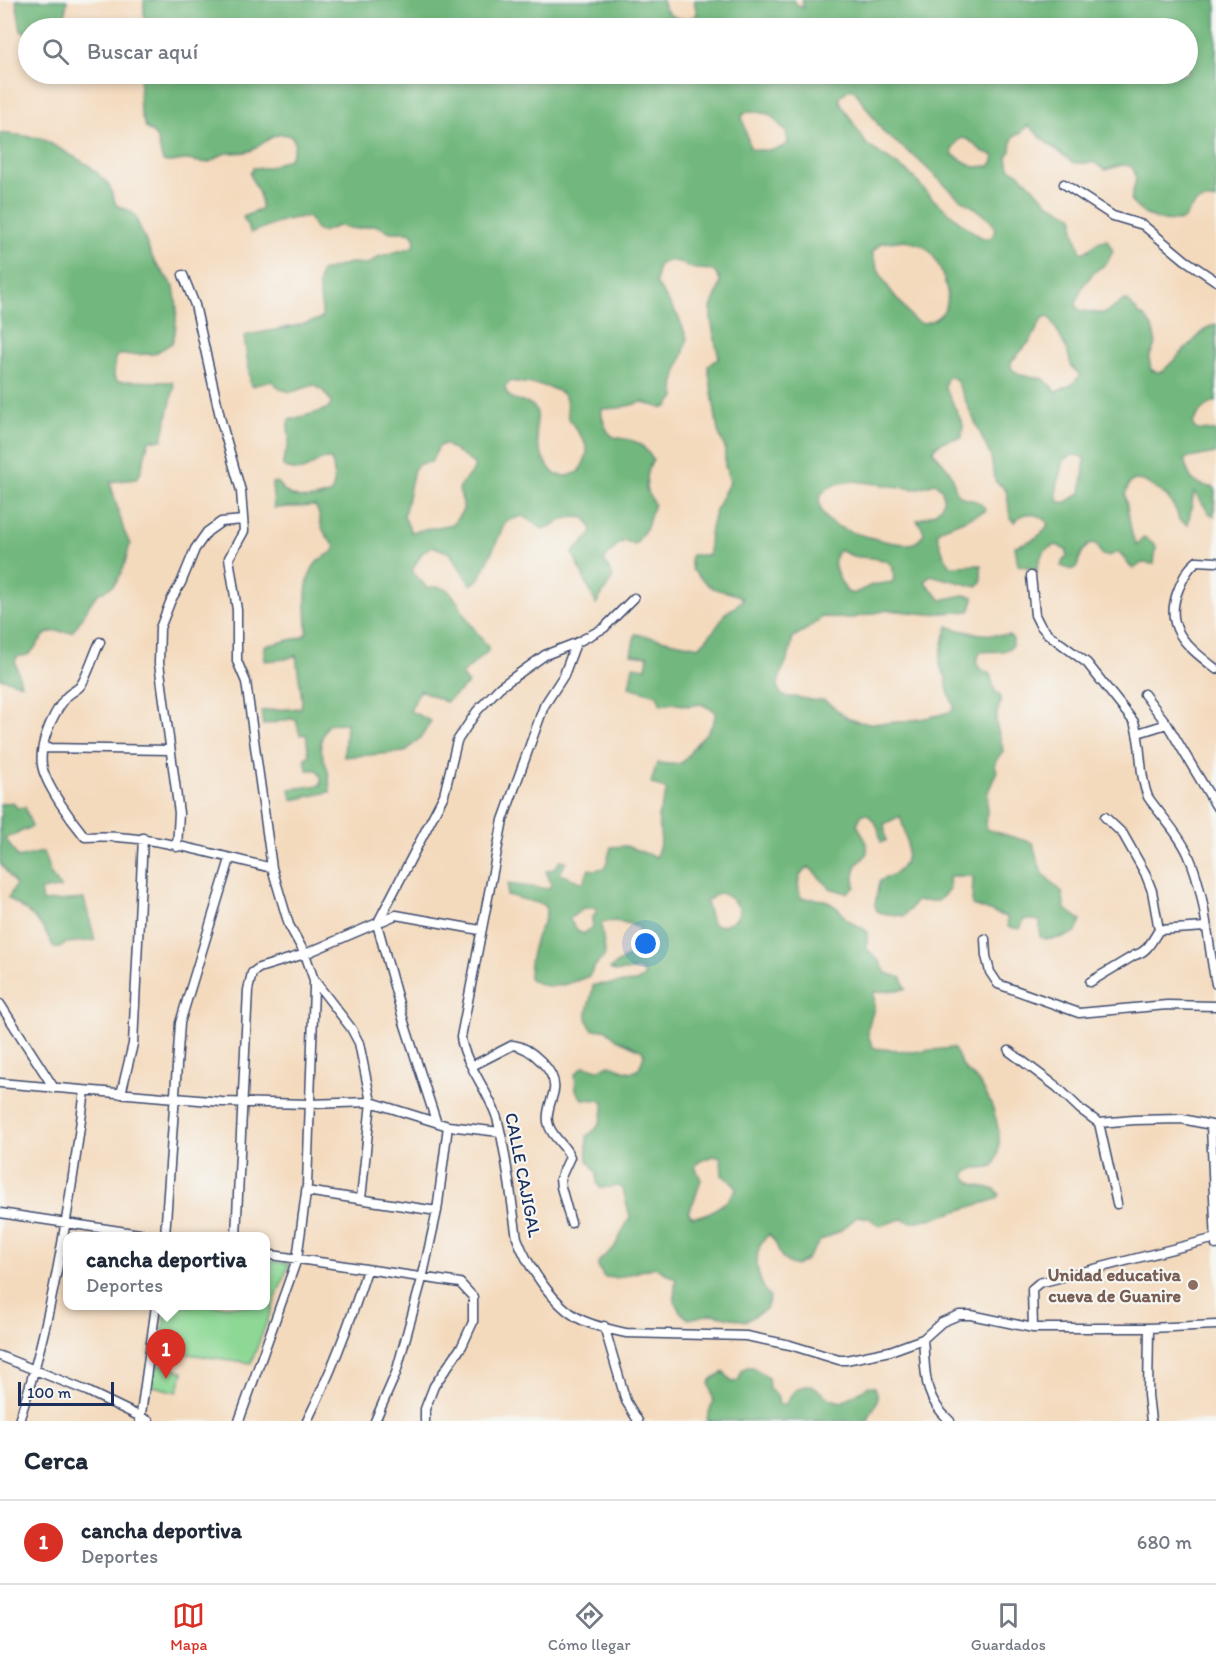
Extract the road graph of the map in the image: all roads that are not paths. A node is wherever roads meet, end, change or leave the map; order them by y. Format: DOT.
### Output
graph roads {
  1 [pos="1064,184"];
  2 [pos="183,275"];
  3 [pos="1216,281"];
  4 [pos="243,520"];
  5 [pos="1216,562"];
  6 [pos="1031,576"];
  7 [pos="634,598"];
  8 [pos="100,642"];
  9 [pos="576,643"];
  10 [pos="1216,669"];
  11 [pos="1144,694"];
  12 [pos="1167,724"];
  13 [pos="1138,732"];
  14 [pos="44,748"];
  15 [pos="170,750"];
  16 [pos="1216,806"];
  17 [pos="1105,817"];
  18 [pos="143,838"];
  19 [pos="177,847"];
  20 [pos="230,859"];
  21 [pos="272,868"];
  22 [pos="377,924"];
  23 [pos="1206,927"];
  24 [pos="480,930"];
  25 [pos="1159,930"];
  26 [pos="985,939"];
  27 [pos="305,954"];
  28 [pos="314,980"];
  29 [pos="1090,982"];
  30 [pos="1216,984"];
  31 [pos="0,1004"];
  32 [pos="1216,1006"];
  33 [pos="1009,1051"];
  34 [pos="472,1066"];
  35 [pos="0,1083"];
  36 [pos="54,1088"];
  37 [pos="85,1091"];
  38 [pos="121,1094"];
  39 [pos="175,1099"];
  40 [pos="243,1102"];
  41 [pos="371,1102"];
  42 [pos="309,1104"];
  43 [pos="436,1121"];
  44 [pos="1099,1123"];
  45 [pos="447,1126"];
  46 [pos="1213,1126"];
  47 [pos="500,1132"];
  48 [pos="306,1191"];
  49 [pos="361,1199"];
  50 [pos="1117,1204"];
  51 [pos="437,1211"];
  52 [pos="0,1213"];
  53 [pos="571,1222"];
  54 [pos="67,1223"];
  55 [pos="65,1232"];
  56 [pos="127,1232"];
  57 [pos="165,1232"];
  58 [pos="236,1232"];
  59 [pos="1216,1238"];
  60 [pos="63,1241"];
  61 [pos="1216,1245"];
  62 [pos="270,1255"];
  63 [pos="297,1259"];
  64 [pos="367,1270"];
  65 [pos="422,1279"];
  66 [pos="155,1310"];
  67 [pos="1216,1325"];
  68 [pos="604,1326"];
  69 [pos="1033,1328"];
  70 [pos="1149,1328"];
  71 [pos="923,1339"];
  72 [pos="0,1356"];
  73 [pos="35,1370"];
  74 [pos="143,1420"];
  75 [pos="19,1421"];
  76 [pos="239,1421"];
  77 [pos="306,1421"];
  78 [pos="375,1421"];
  79 [pos="425,1421"];
  80 [pos="638,1421"];
  81 [pos="950,1421"];
  82 [pos="1151,1421"];
  1 -- 3 [label="street"];
  2 -- 4 [label="street"];
  4 -- 15 [label="street"];
  4 -- 21 [label="street"];
  5 -- 10 [label="street"];
  6 -- 13 [label="street"];
  7 -- 9 [label="street"];
  8 -- 14 [label="street"];
  9 -- 22 [label="street"];
  9 -- 24 [label="street, CALLE CAJIGAL"];
  11 -- 12 [label="street"];
  12 -- 13 [label="street"];
  12 -- 16 [label="street"];
  13 -- 23 [label="street"];
  14 -- 15 [label="street"];
  14 -- 18 [label="street"];
  15 -- 19 [label="street"];
  17 -- 25 [label="street"];
  18 -- 19 [label="street"];
  18 -- 38 [label="street"];
  19 -- 20 [label="street"];
  20 -- 21 [label="street"];
  20 -- 39 [label="street"];
  21 -- 27 [label="street"];
  22 -- 24 [label="street"];
  22 -- 27 [label="street"];
  22 -- 43 [label="street"];
  23 -- 25 [label="street"];
  23 -- 30 [label="street"];
  24 -- 34 [label="street, CALLE CAJIGAL"];
  25 -- 29 [label="street"];
  26 -- 32 [label="street"];
  27 -- 28 [label="street"];
  27 -- 40 [label="street"];
  28 -- 41 [label="street"];
  28 -- 42 [label="street"];
  31 -- 36 [label="street"];
  33 -- 44 [label="street"];
  34 -- 47 [label="street, CALLE CAJIGAL"];
  34 -- 53 [label="street"];
  35 -- 36 [label="street"];
  36 -- 37 [label="street"];
  37 -- 38 [label="street"];
  37 -- 54 [label="street"];
  38 -- 39 [label="street"];
  39 -- 40 [label="street"];
  39 -- 57 [label="street"];
  40 -- 42 [label="street"];
  40 -- 58 [label="street"];
  41 -- 42 [label="street"];
  41 -- 43 [label="street"];
  41 -- 49 [label="street"];
  42 -- 48 [label="street"];
  43 -- 45 [label="street"];
  44 -- 46 [label="street"];
  44 -- 50 [label="street"];
  45 -- 47 [label="street"];
  45 -- 51 [label="street"];
  46 -- 59 [label="street"];
  47 -- 68 [label="street, CALLE CAJIGAL"];
  48 -- 49 [label="street"];
  48 -- 63 [label="street"];
  49 -- 51 [label="street"];
  51 -- 65 [label="street"];
  52 -- 54 [label="street"];
  54 -- 55 [label="street"];
  54 -- 56 [label="street"];
  59 -- 61 [label="street"];
  59 -- 69 [label="street"];
  60 -- 73 [label="street"];
  62 -- 63 [label="street"];
  63 -- 64 [label="street"];
  63 -- 76 [label="street"];
  64 -- 65 [label="street"];
  64 -- 77 [label="street"];
  65 -- 78 [label="street"];
  65 -- 79 [label="street"];
  66 -- 74 [label="street"];
  67 -- 70 [label="street, CALLE CAJIGAL"];
  68 -- 71 [label="street, CALLE CAJIGAL"];
  68 -- 80 [label="street"];
  69 -- 70 [label="street, CALLE CAJIGAL"];
  69 -- 71 [label="street, CALLE CAJIGAL"];
  70 -- 82 [label="street"];
  71 -- 81 [label="street"];
  72 -- 73 [label="street"];
  73 -- 74 [label="street"];
  73 -- 75 [label="street"];
}
